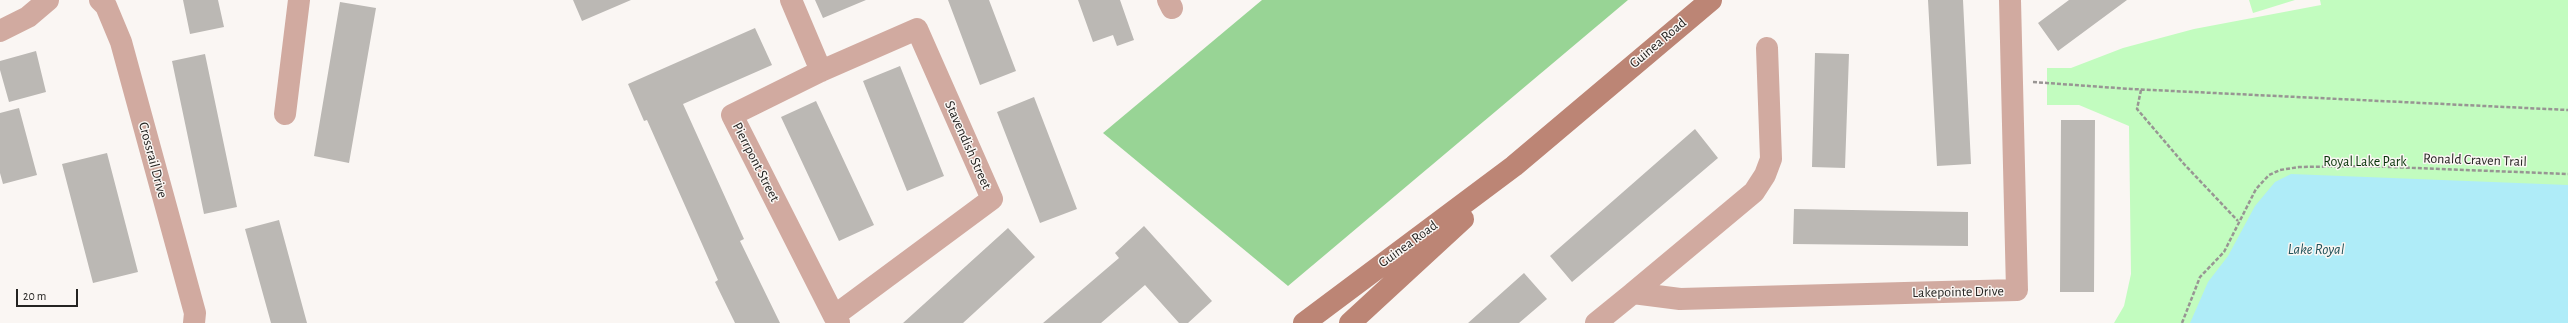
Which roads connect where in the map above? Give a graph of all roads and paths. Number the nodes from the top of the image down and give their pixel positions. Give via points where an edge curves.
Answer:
1 (48, 0) edge
2 (100, 0) edge
3 (299, 0) edge
4 (791, 0) edge
5 (1711, 0) edge
6 (2010, 0) edge
7 (0, 31) edge
8 (1767, 48) dead end
9 (821, 71) junction
10 (2013, 81) junction
11 (2141, 90) junction
12 (2568, 110) edge
13 (285, 114) dead end
14 (1514, 166) junction
15 (2568, 174) edge
16 (2238, 221) junction
17 (1632, 293) junction
18 (836, 319) edge
19 (2183, 321) edge
20 (194, 323) edge
21 (1304, 323) edge
22 (1350, 323) edge
23 (1596, 323) edge

1 - 7 street via 28,17
2 - 20 street, Crossrail Drive via 106,6 121,42 195,313
3 - 13 street
4 - 9 street
5 - 14 main road, Guinea Road
6 - 10 street, Lakepointe Drive
8 - 17 street via 1771,159 1765,175 1754,192 1736,208
9 - 18 street, Pierrpont Street via 732,115
9 - 18 street, Stavendish Street via 917,29 992,199
10 - 11 path
10 - 17 street, Lakepointe Drive via 2017,290 1680,299
11 - 12 path
11 - 16 path via 2136,109
14 - 21 main road, Guinea Road
14 - 22 main road, Guinea Road via 1460,222
15 - 16 path, Ronald Craven Trail via 2364,166 2299,167 2269,175 2256,189
16 - 19 path, Ronald Craven Trail via 2224,252 2200,277
17 - 23 street

